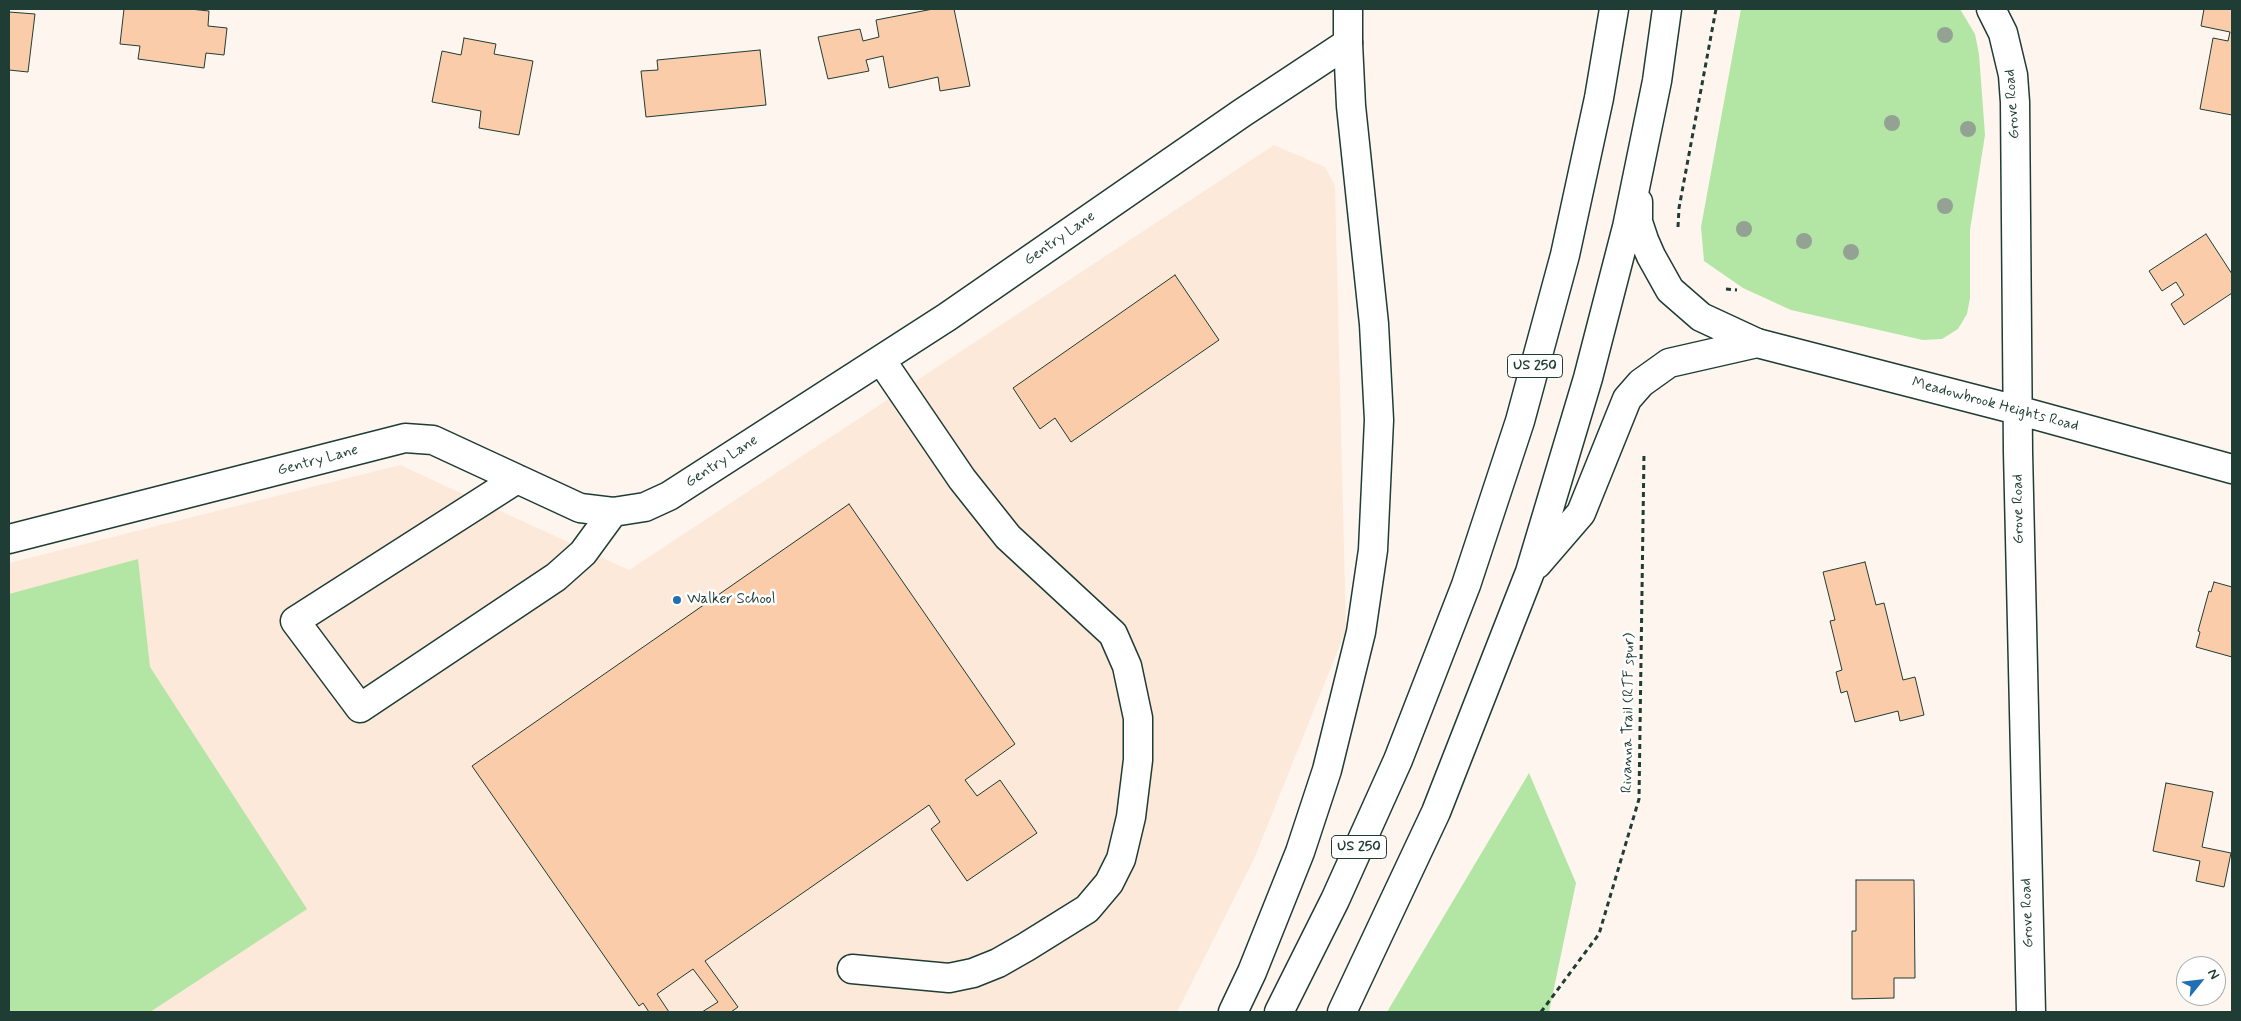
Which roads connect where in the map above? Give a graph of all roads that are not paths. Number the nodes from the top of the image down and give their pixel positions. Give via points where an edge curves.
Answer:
1 (1348, 9) edge
2 (1614, 9) edge
3 (1667, 9) edge
4 (1991, 9) edge
5 (1348, 44) junction
6 (1637, 176) junction
7 (1757, 343) junction
8 (881, 360) junction
9 (2018, 410) junction
10 (2232, 469) edge
11 (518, 479) junction
12 (613, 512) junction
13 (9, 539) edge
14 (1530, 572) junction
15 (852, 969) dead end
16 (1233, 1012) edge
17 (1279, 1012) edge
18 (1342, 1012) edge
19 (2031, 1012) edge

1 - 5 main road
2 - 17 main road, US 250 via 1609,47 1563,264 1520,421 1466,585 1398,760 1335,900
3 - 6 main road via 1657,81
4 - 9 main road, Grove Road via 2003,33 2013,75 2015,102
5 - 8 main road, Gentry Lane
5 - 16 main road via 1351,106 1374,324 1379,420 1373,550 1358,647 1327,770 1300,852
6 - 7 main road, Meadowbrook Heights Road via 1638,222 1651,256 1670,290 1701,317
6 - 14 main road via 1588,378
7 - 9 main road, Meadowbrook Heights Road
7 - 14 main road via 1669,363 1641,382 1626,398 1581,513
8 - 12 main road, Gentry Lane via 669,496 645,507
8 - 15 main road via 962,479 1008,537 1113,634 1127,666 1138,718 1138,760 1121,860 1109,883 1087,908 998,963 973,973 940,978
9 - 10 main road, Meadowbrook Heights Road
9 - 19 main road, Grove Road
11 - 12 main road, Gentry Lane via 580,508
11 - 12 main road via 295,621 360,708 556,577 583,553
11 - 13 main road, Gentry Lane via 433,440 405,438
14 - 18 main road via 1436,812

